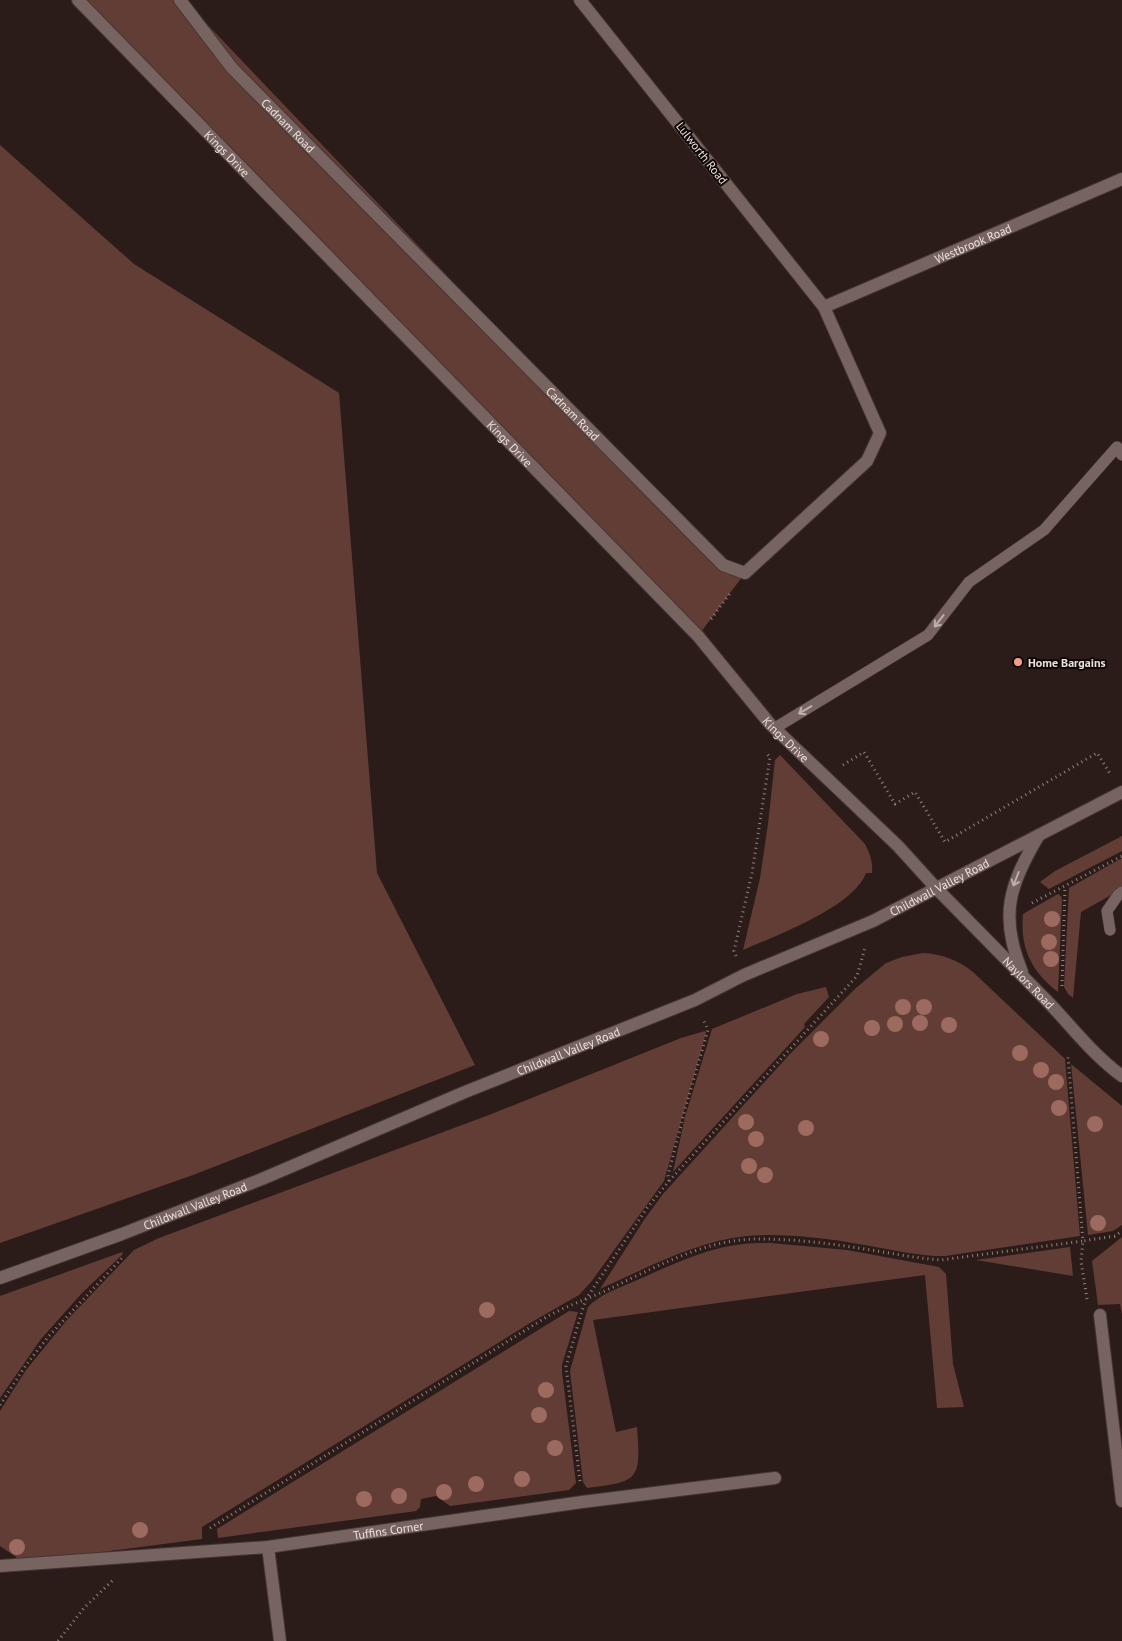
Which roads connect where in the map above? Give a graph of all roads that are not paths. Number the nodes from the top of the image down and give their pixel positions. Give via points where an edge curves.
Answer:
1 (78, 0) edge
2 (180, 0) edge
3 (580, 0) edge
4 (1122, 178) edge
5 (824, 307) junction
6 (1122, 456) edge
7 (775, 728) junction
8 (1122, 792) edge
9 (1039, 835) junction
10 (937, 889) junction
11 (1122, 892) edge
12 (1110, 930) dead end
13 (1025, 979) junction
14 (1122, 1076) edge
15 (0, 1278) edge
16 (1100, 1315) road end
17 (775, 1478) dead end
18 (1122, 1501) edge
19 (268, 1547) junction
20 (0, 1566) edge
21 (280, 1641) edge

1 - 7 street, Kings Drive via 698,636
2 - 5 street, Cadnam Road via 239,75 723,565 745,573 868,461 880,433
3 - 5 street, Lulworth Road
4 - 5 street, Westbrook Road
6 -> 7 lane via 1117,446 1044,530 969,582 928,635
7 - 10 street, Kings Drive via 898,846
8 - 9 street, Childwall Valley Road
9 - 10 street, Childwall Valley Road
9 -> 13 street via 1022,863 1008,914 1011,938
10 - 13 street, Naylors Road
10 - 15 street, Childwall Valley Road via 873,921 744,975 696,1000 465,1092 262,1179
11 - 12 lane via 1106,911
13 - 14 street, Naylors Road
16 - 18 street
17 - 19 street, Tuffins Corner
19 - 20 street, Tuffins Corner
19 - 21 street

